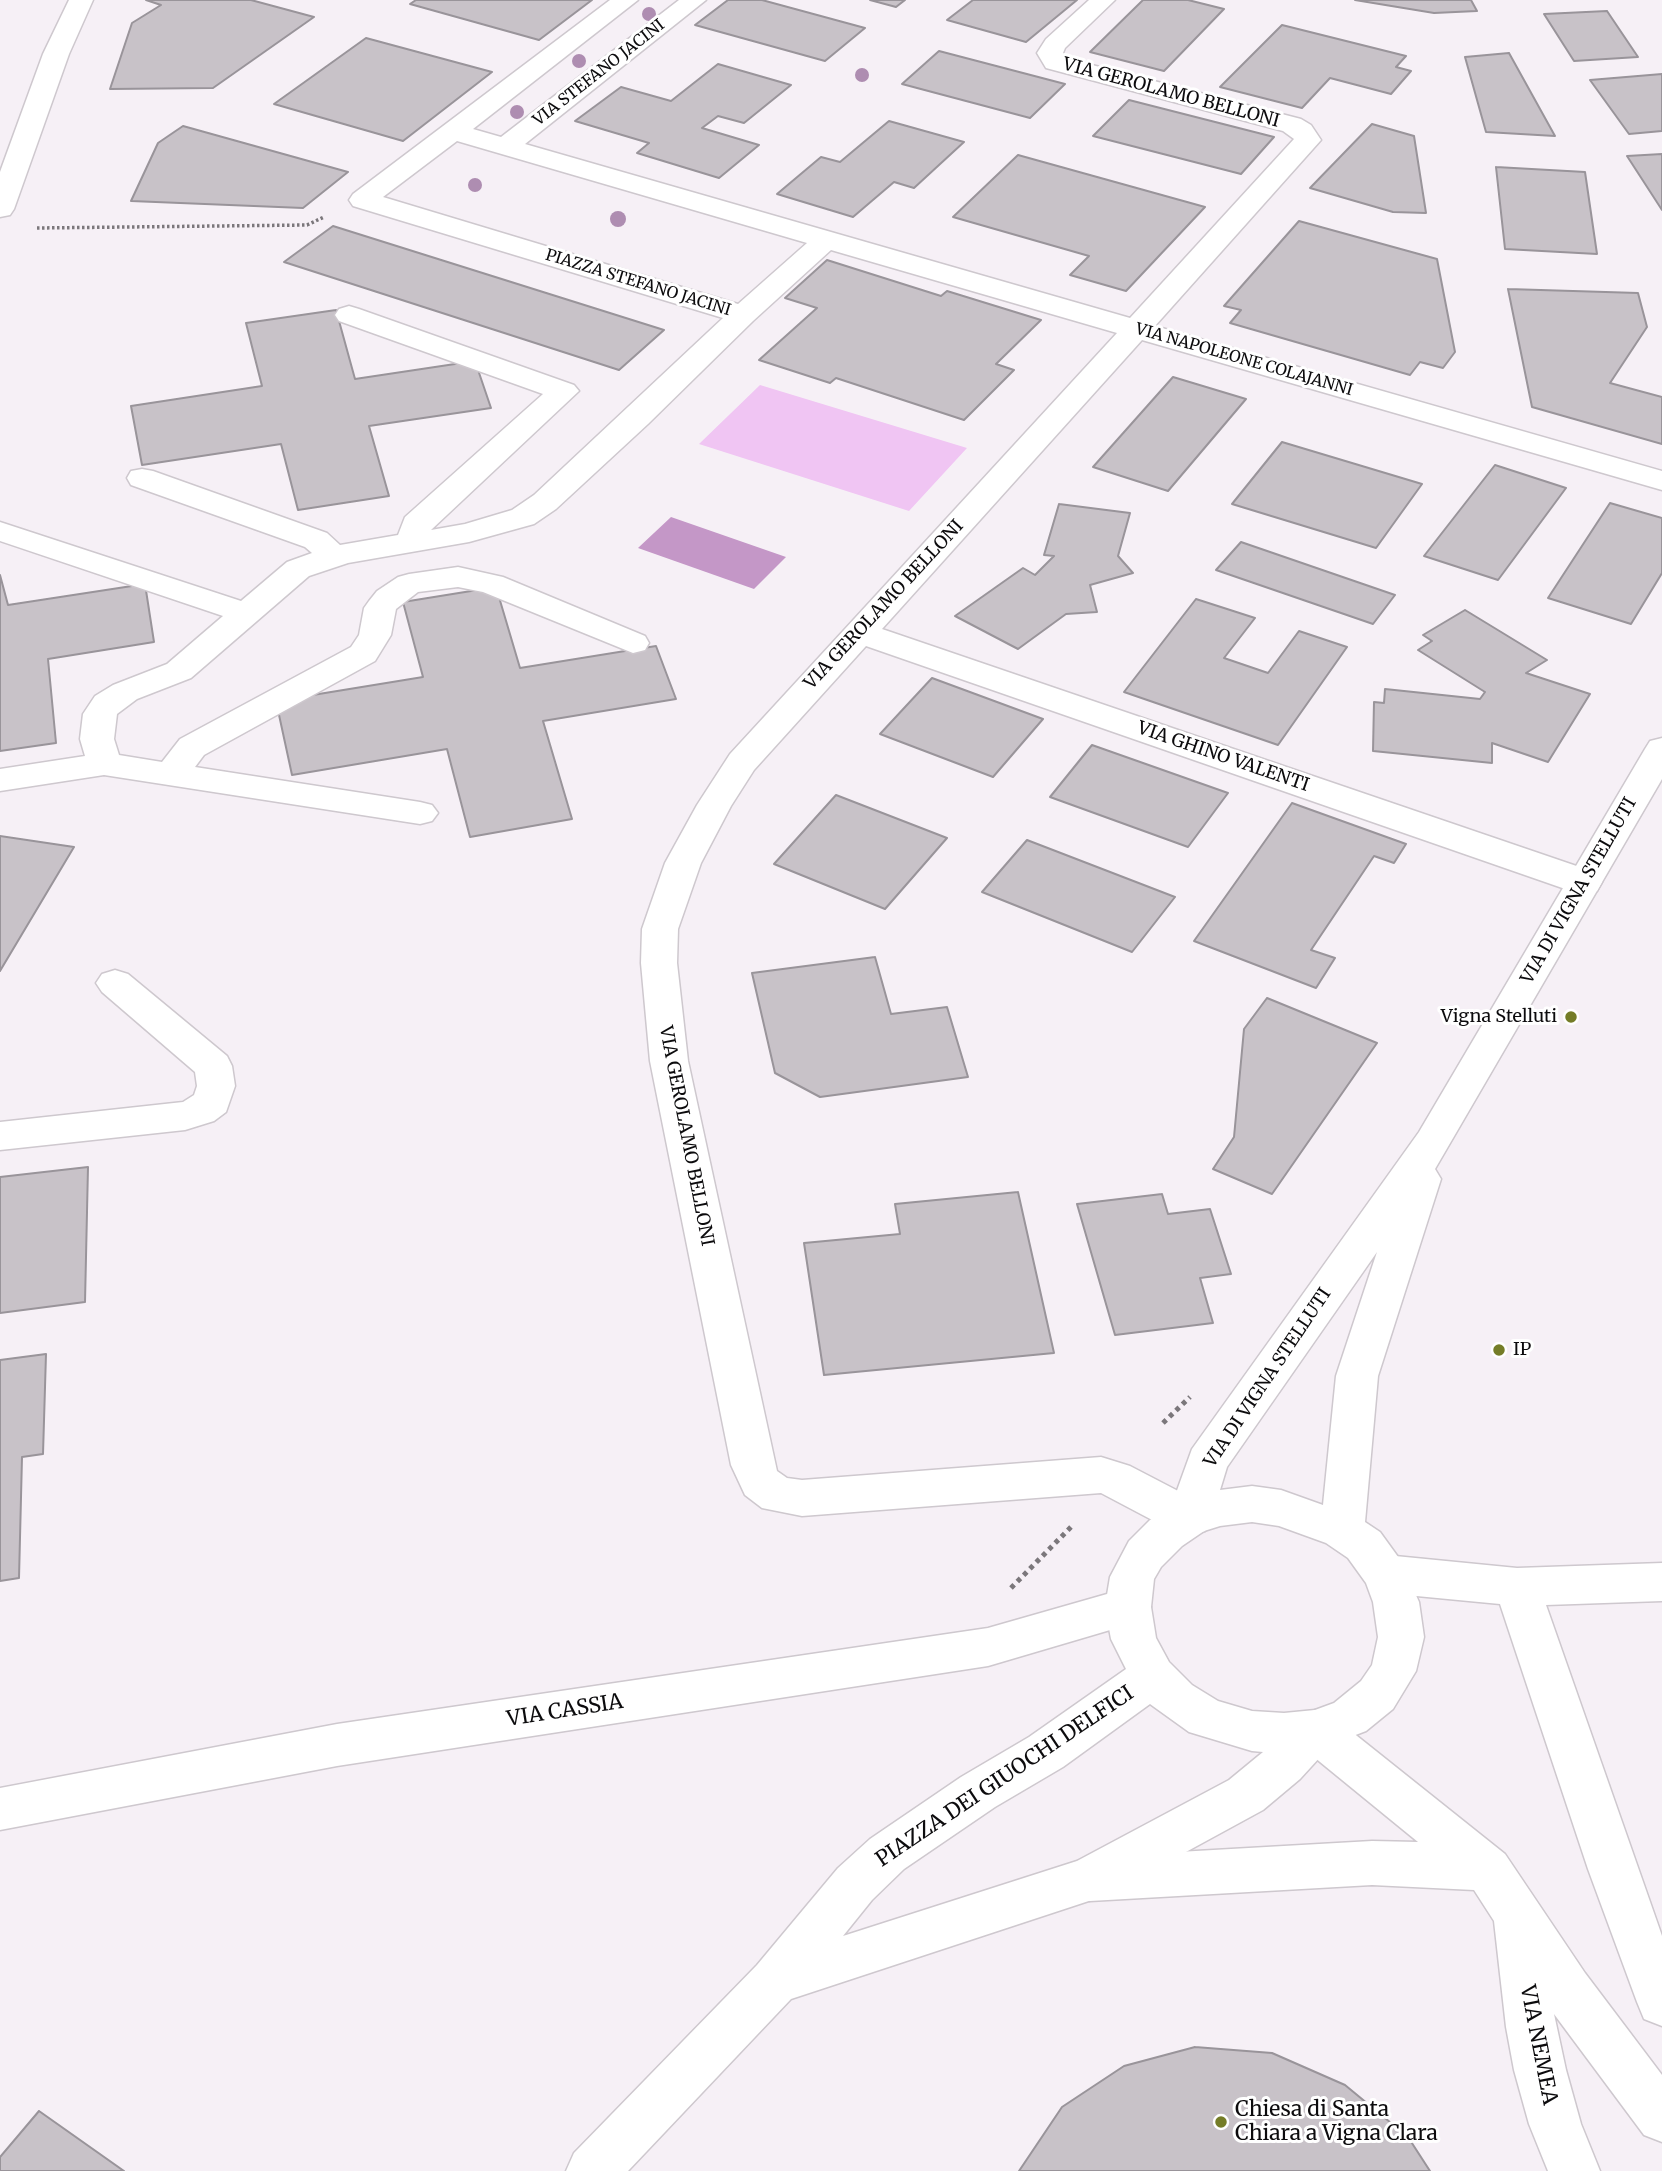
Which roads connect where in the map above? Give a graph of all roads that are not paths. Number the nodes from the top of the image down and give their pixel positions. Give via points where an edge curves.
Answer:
1 (81, 0) edge
2 (626, 0) edge
3 (694, 0) edge
4 (1103, 0) edge
5 (453, 132) junction
6 (505, 147) junction
7 (0, 209) edge
8 (825, 241) junction
9 (349, 314) dead end
10 (743, 314) junction
11 (1134, 328) junction
12 (142, 478) dead end
13 (1662, 481) edge
14 (0, 531) edge
15 (413, 542) junction
16 (334, 556) junction
17 (246, 613) junction
18 (862, 633) junction
19 (633, 643) dead end
20 (1662, 749) edge
21 (104, 764) junction
22 (170, 775) junction
23 (0, 780) edge
24 (420, 813) dead end
25 (1584, 882) junction
26 (115, 983) dead end
27 (0, 1136) edge
28 (1433, 1142) junction
29 (1189, 1518) junction
30 (1342, 1530) junction
31 (1385, 1574) junction
32 (1662, 1582) edge
33 (1517, 1587) junction
34 (1128, 1607) junction
35 (1153, 1676) junction
36 (1315, 1730) junction
37 (0, 1809) edge
38 (1488, 1870) junction
39 (1090, 1880) junction
40 (1518, 1916) junction
41 (775, 1981) junction
42 (1662, 2002) edge
43 (1662, 2117) edge
44 (593, 2171) edge
45 (1574, 2171) edge

1 - 7 street via 56,54
2 - 5 street
3 - 6 street, VIA STEFANO JACINI
4 - 11 street, VIA GEROLAMO BELLONI via 1055,44 1050,54 1055,63 1292,125 1308,140
5 - 6 street
5 - 10 street, PIAZZA STEFANO JACINI via 363,200
6 - 8 street
8 - 10 street, PIAZZA STEFANO JACINI
8 - 11 street, VIA NAPOLEONE COLAJANNI
9 - 15 street via 564,391 416,524
10 - 15 street via 545,502 499,527
11 - 13 street, VIA NAPOLEONE COLAJANNI
11 - 18 street, VIA GEROLAMO BELLONI
12 - 16 street via 316,540
14 - 17 street
15 - 16 street
16 - 17 street via 298,569
17 - 21 street via 178,671 107,703 100,714 97,738
18 - 25 street, VIA GHINO VALENTI
18 - 29 street, VIA GEROLAMO BELLONI via 742,762 683,863 660,929 669,1061 760,1482 777,1495 802,1498 1101,1475
19 - 22 street via 492,584 457,577 409,584 380,608 375,635 363,654 192,747
20 - 25 street, VIA DI VIGNA STELLUTI
21 - 22 street
21 - 23 street
22 - 24 street
25 - 28 street, VIA DI VIGNA STELLUTI
26 - 27 street via 213,1066 216,1087 212,1102 185,1116
28 - 29 street, VIA DI VIGNA STELLUTI via 1207,1461
28 - 30 street, VIA DI VIGNA STELLUTI via 1356,1376
29 - 30 street, PIAZZA DEI GIUOCHI DELFICI via 1252,1504 1281,1507
29 - 34 street, PIAZZA DEI GIUOCHI DELFICI via 1145,1554 1132,1577
30 - 31 street, PIAZZA DEI GIUOCHI DELFICI via 1364,1545
31 - 33 street
31 - 36 street, PIAZZA DEI GIUOCHI DELFICI via 1396,1602 1401,1637 1393,1671 1377,1695 1350,1717
32 - 33 street
33 - 42 street via 1612,1870
34 - 35 street, PIAZZA DEI GIUOCHI DELFICI via 1134,1639
34 - 37 street, VIA CASSIA via 988,1647 337,1745
35 - 36 street, PIAZZA DEI GIUOCHI DELFICI via 1205,1718 1252,1731
35 - 41 street, PIAZZA DEI GIUOCHI DELFICI via 1046,1752 887,1854
36 - 38 street
36 - 39 street, PIAZZA DEI GIUOCHI DELFICI via 1246,1795
38 - 39 street, PIAZZA DEI GIUOCHI DELFICI via 1372,1863
38 - 40 street, VIA NEMEA
39 - 41 street, PIAZZA DEI GIUOCHI DELFICI
40 - 43 street, VIA NEMEA
40 - 45 street, VIA NEMEA via 1540,2070
41 - 44 street

